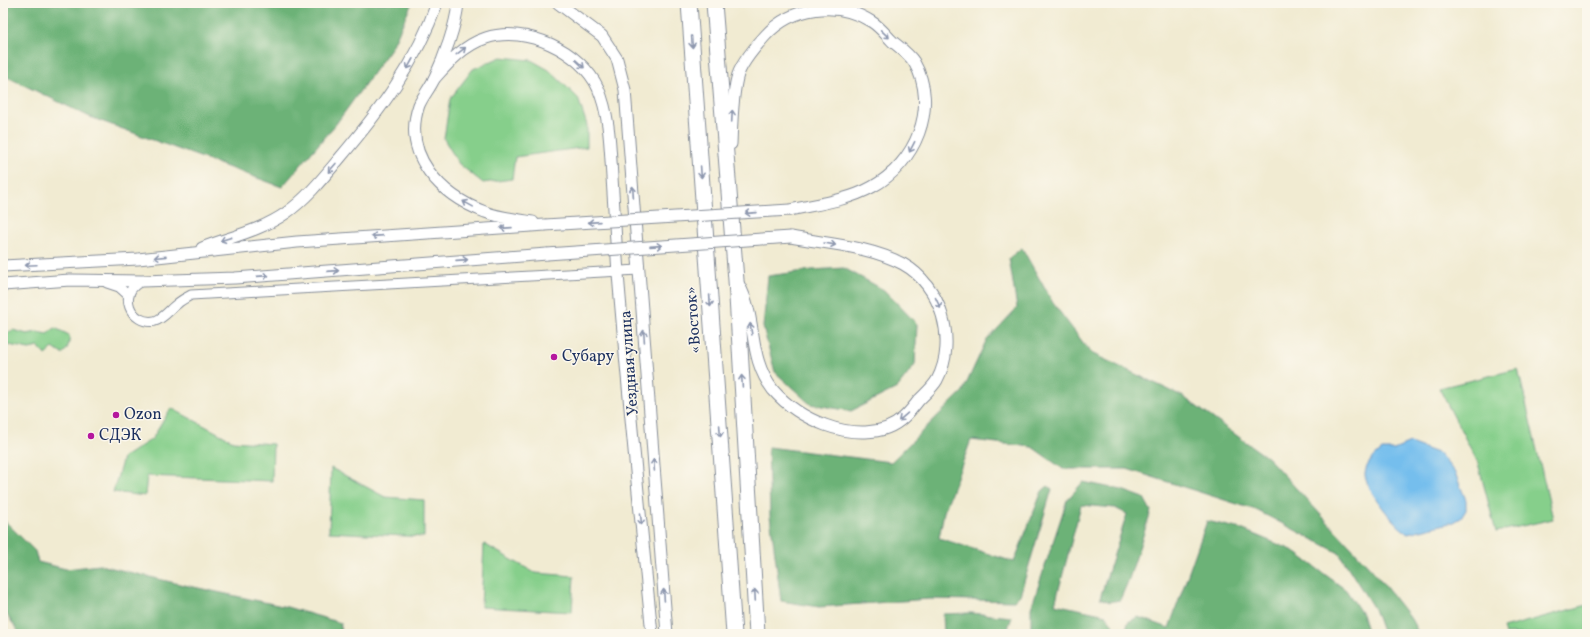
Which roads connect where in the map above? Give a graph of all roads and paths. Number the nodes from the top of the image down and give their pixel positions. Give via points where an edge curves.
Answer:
1 (437, 3) edge
2 (458, 3) edge
3 (558, 3) edge
4 (689, 3) edge
5 (714, 3) edge
6 (434, 79) junction
7 (727, 169) junction
8 (545, 225) junction
9 (185, 254) junction
10 (3, 266) edge
11 (639, 270) junction
12 (618, 271) junction
13 (736, 280) junction
14 (102, 281) junction
15 (142, 282) junction
16 (3, 285) edge
17 (129, 296) junction
18 (652, 634) edge
19 (667, 634) edge
20 (734, 634) edge
21 (758, 634) edge

1 -> 9 street via 408,68 363,131 306,196 286,213 260,228
2 - 6 street
11 -> 3 street, Уездная улица via 625,90 617,59 602,36
4 -> 20 highway, «Восток»
5 - 7 highway
8 -> 6 street via 487,213 468,205 446,191 430,174 419,155 415,129 419,105
6 -> 12 street, Уездная улица via 464,48 487,37 511,35 553,45 587,70 603,102 610,134
7 -> 8 street, bridge via 737,76 753,49 773,27 790,16 807,10 830,8 853,13 872,22 913,60 921,77 925,100 922,126 910,152 890,175 872,187 844,198 790,210
7 - 13 highway
8 -> 9 street via 297,242
9 -> 10 street
11 - 12 street
19 -> 11 street, Уездная улица
12 - 17 street via 191,296 162,317 150,321 138,318 129,305
12 -> 18 street, Уездная улица
15 -> 13 street, bridge via 249,277 791,237 858,248 883,255 914,272 936,298 942,314 946,350 937,381 902,419 886,429 869,432 835,429 799,413 773,390 762,373 754,352 745,299
21 -> 13 highway
14 - 15 street
14 - 16 street via 70,280
14 - 17 street via 119,287
15 - 17 street via 131,288

